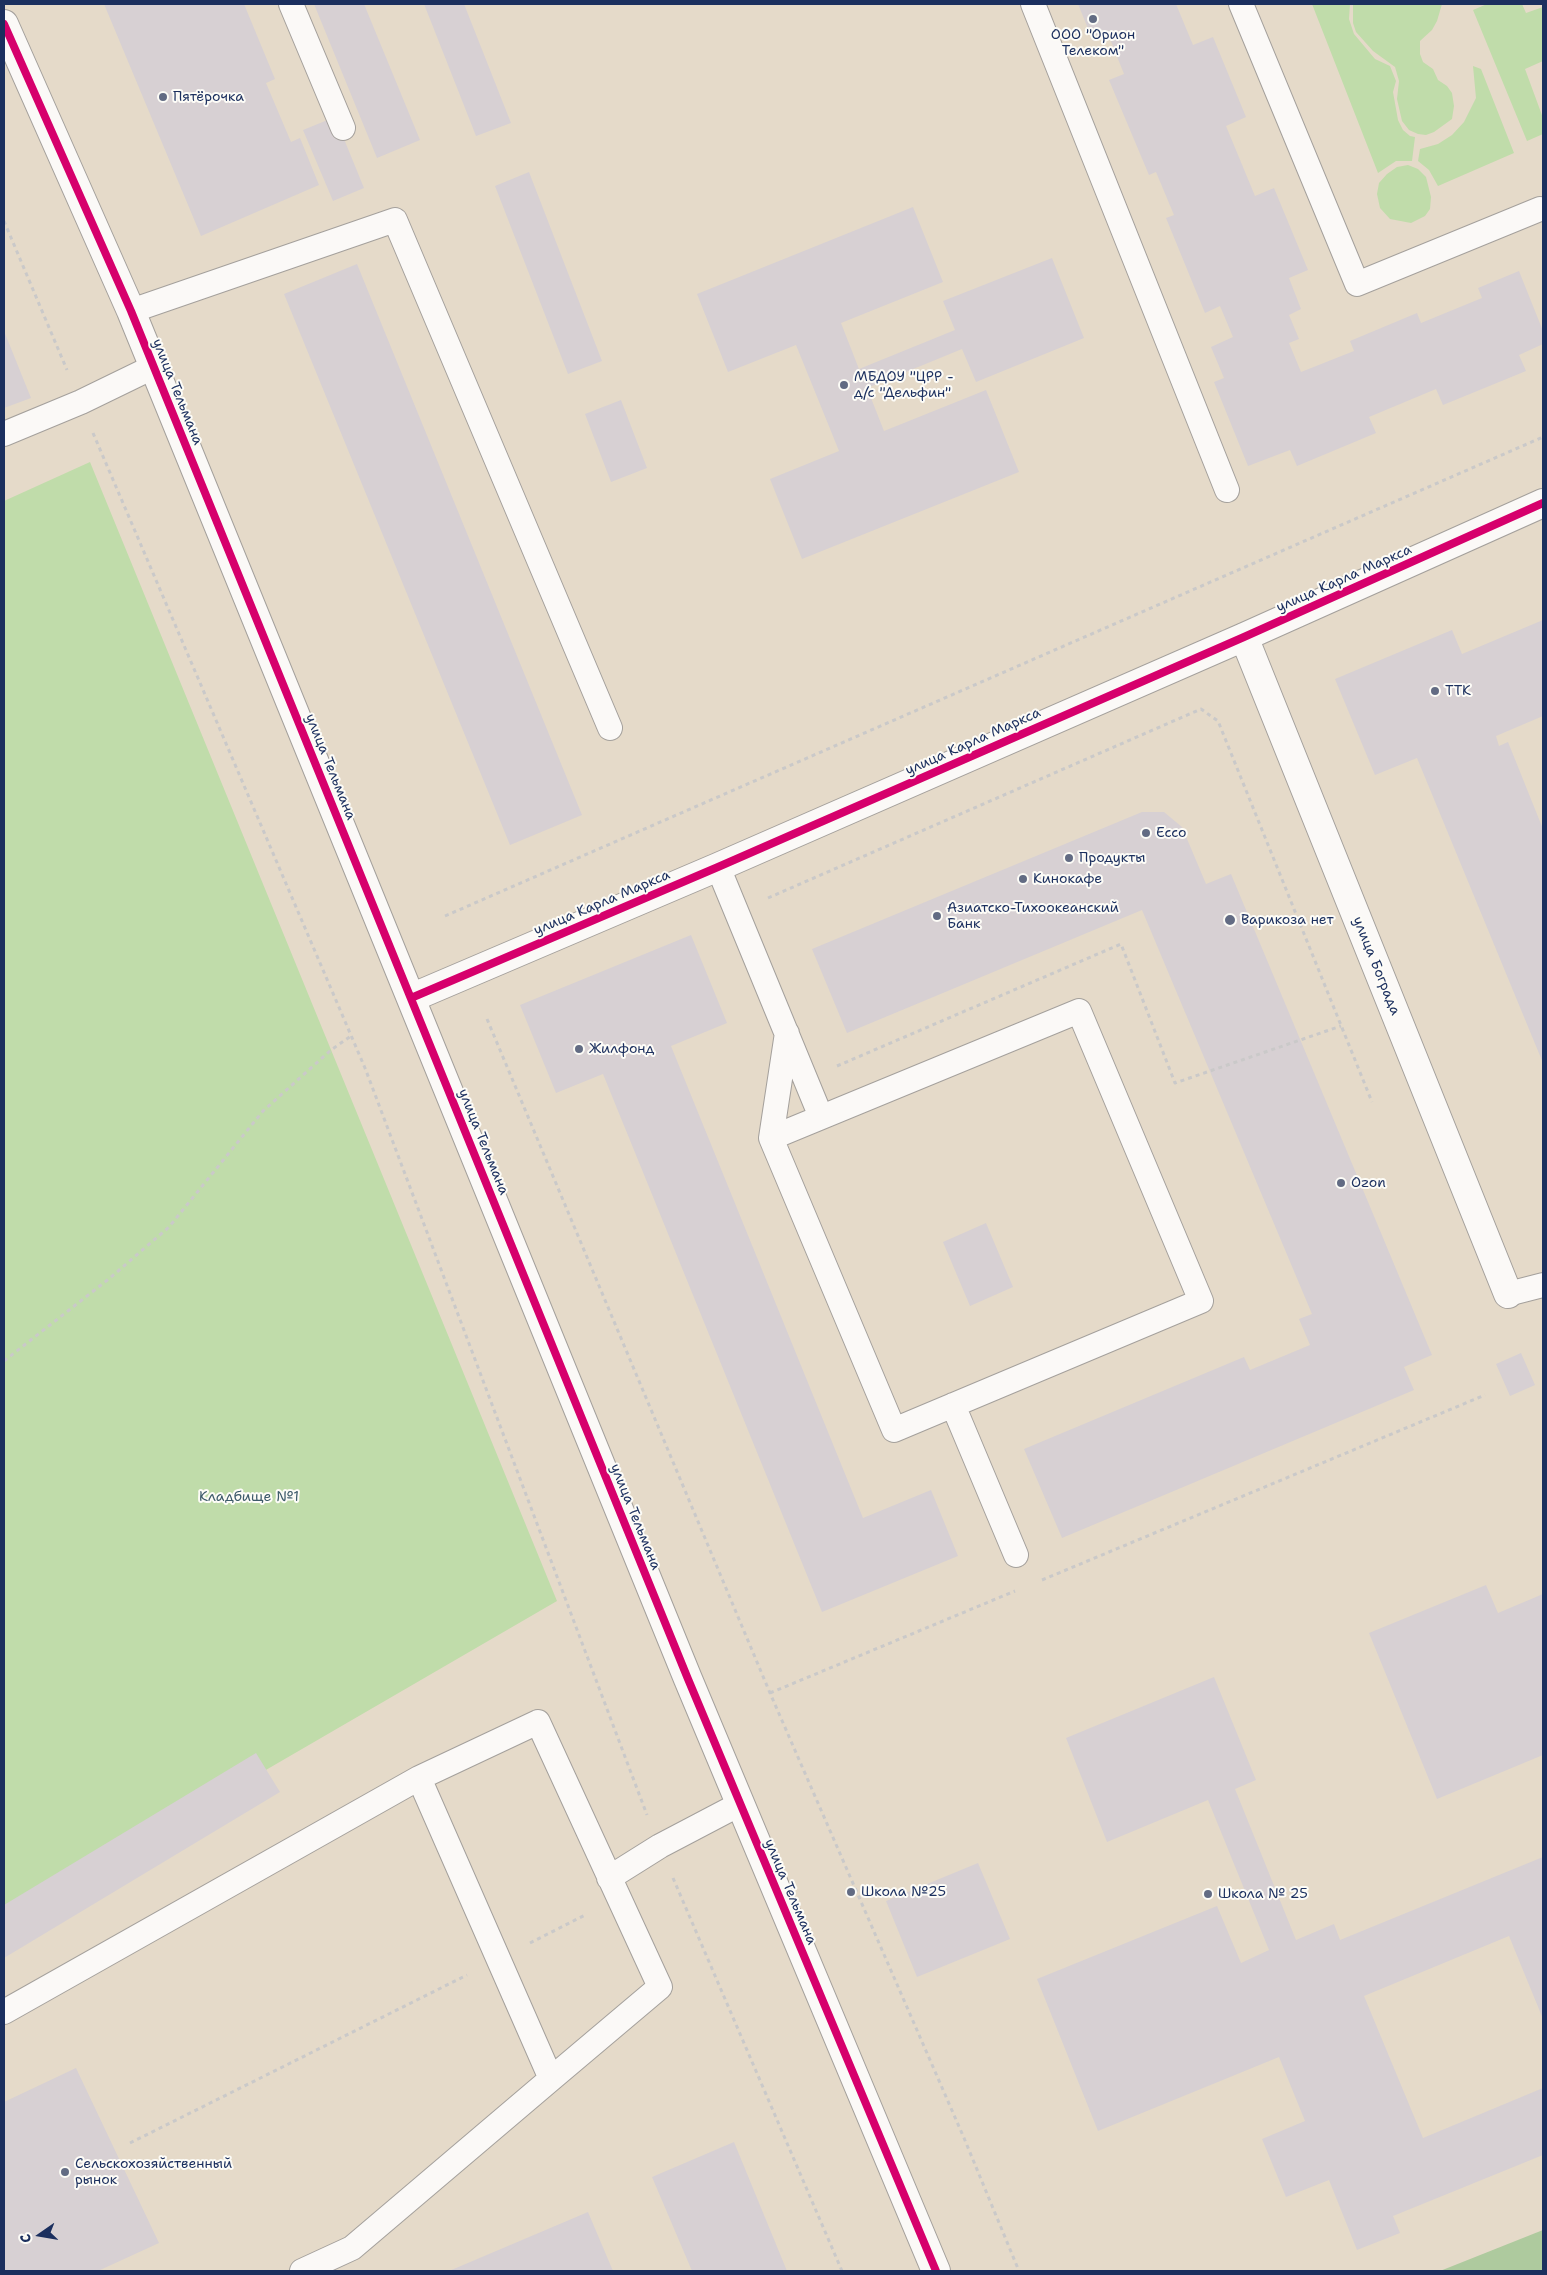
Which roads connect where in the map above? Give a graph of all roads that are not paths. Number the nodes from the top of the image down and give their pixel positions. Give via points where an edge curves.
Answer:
1 (292, 4) edge
2 (1034, 4) edge
3 (1241, 4) edge
4 (4, 24) edge
5 (343, 128) dead end
6 (1542, 211) edge
7 (131, 311) junction
8 (153, 367) junction
9 (4, 434) edge
10 (1227, 490) dead end
11 (1543, 503) edge
12 (1244, 637) junction
13 (610, 728) dead end
14 (718, 867) junction
15 (411, 998) junction
16 (787, 1033) junction
17 (822, 1117) junction
18 (772, 1138) junction
19 (1543, 1285) edge
20 (1508, 1294) joint
21 (953, 1405) junction
22 (1016, 1555) dead end
23 (419, 1778) junction
24 (740, 1804) junction
25 (614, 1888) junction
26 (4, 2012) edge
27 (551, 2079) junction
28 (302, 2271) edge
29 (936, 2271) edge

1 - 5 lane
2 - 10 lane
3 - 6 lane via 1357,284
4 - 7 street, улица Тельмана
7 - 8 street, улица Тельмана
7 - 13 lane via 395,220
8 - 9 lane
8 - 15 street, улица Тельмана
11 - 12 street, улица Карла Маркса
12 - 14 street, улица Карла Маркса
12 - 20 street, улица Бограда
14 - 15 street, улица Карла Маркса
14 - 16 lane
15 - 24 street, улица Тельмана
16 - 17 lane
16 - 18 lane
17 - 18 lane
17 - 21 lane via 1079,1011 1201,1301
18 - 21 lane via 894,1430
19 - 20 lane
21 - 22 lane
23 - 25 lane via 538,1722
23 - 26 lane
23 - 27 lane
24 - 25 lane via 660,1846
24 - 29 street, улица Тельмана
25 - 27 lane via 660,1987
27 - 28 lane via 352,2248

